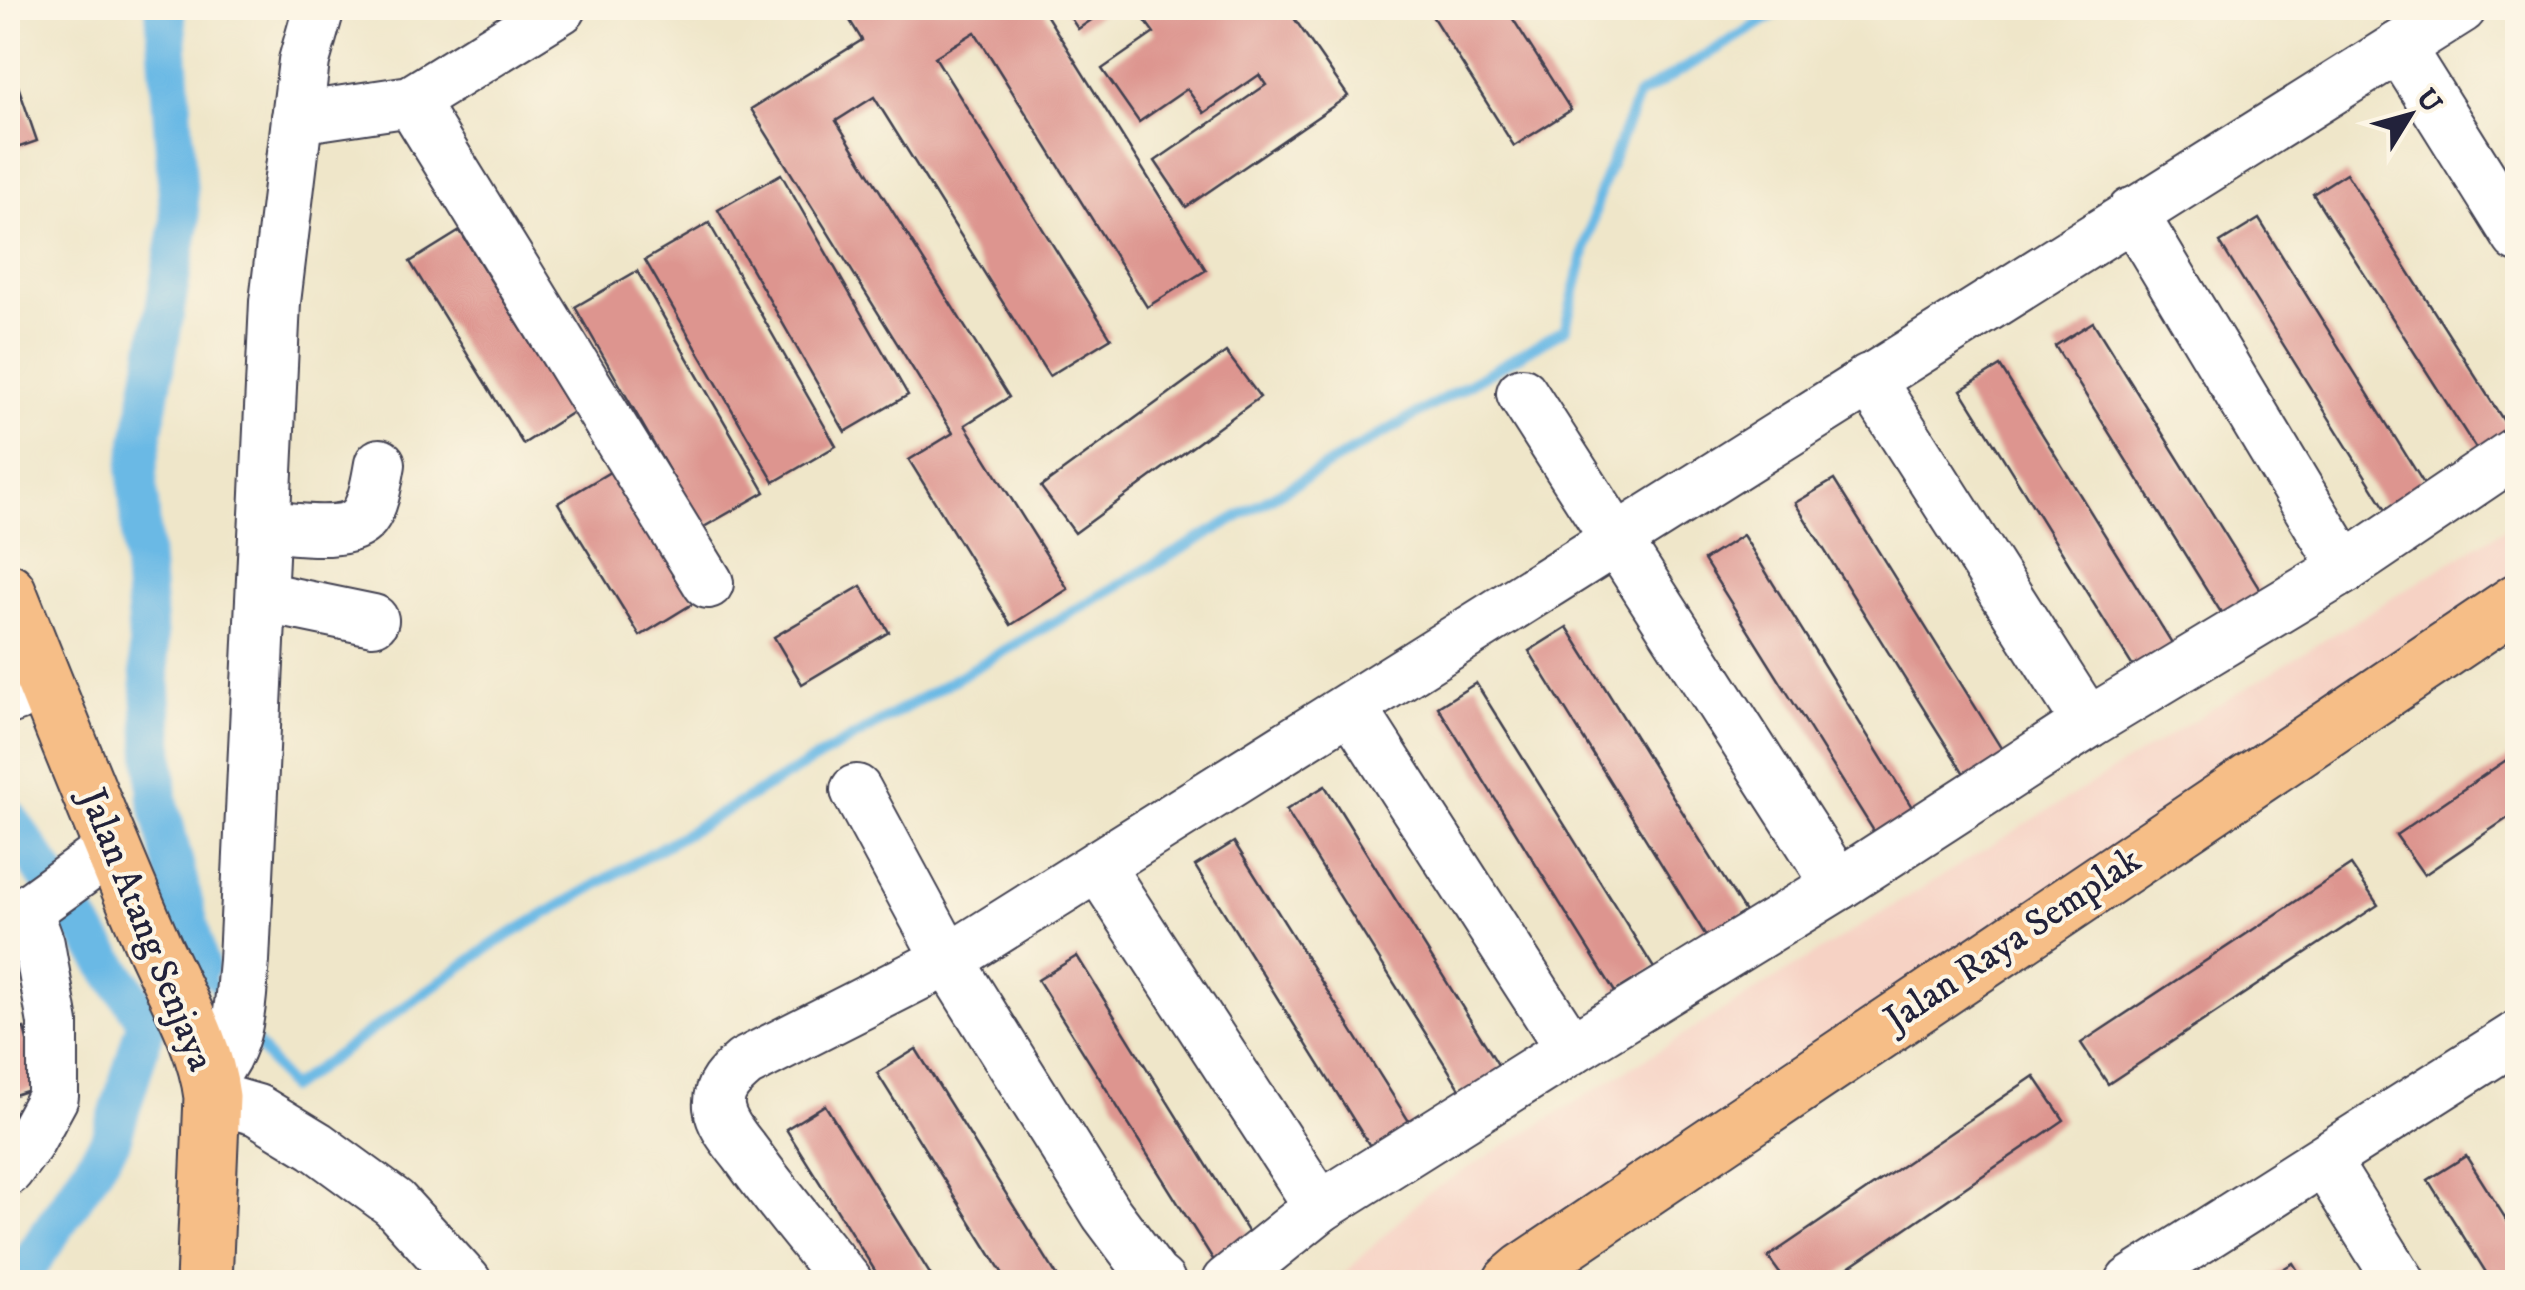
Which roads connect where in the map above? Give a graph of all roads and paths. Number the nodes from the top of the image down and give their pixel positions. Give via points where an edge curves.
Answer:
1 (319, 8) edge
2 (561, 8) edge
3 (2460, 8) edge
4 (2398, 47) junction
5 (412, 100) junction
6 (297, 118) junction
7 (2132, 213) junction
8 (2518, 237) edge
9 (1869, 379) junction
10 (1522, 393) dead end
11 (2518, 450) edge
12 (380, 464) dead end
13 (264, 526) junction
14 (1614, 538) junction
15 (2345, 568) junction
16 (708, 583) dead end
17 (8, 591) edge
18 (262, 597) junction
19 (2518, 601) edge
20 (372, 620) dead end
21 (27, 692) edge
22 (1351, 707) junction
23 (2088, 723) junction
24 (856, 790) dead end
25 (103, 854) junction
26 (1098, 866) junction
27 (1838, 885) junction
28 (24, 903) edge
29 (948, 960) junction
30 (214, 1025) junction
31 (2518, 1036) edge
32 (1572, 1049) junction
33 (211, 1089) junction
34 (2324, 1160) junction
35 (8, 1170) edge
36 (1320, 1208) junction
37 (204, 1282) edge
38 (466, 1282) edge
39 (847, 1282) edge
40 (1160, 1282) edge
41 (1228, 1282) edge
42 (1511, 1282) edge
43 (2131, 1282) edge
44 (2400, 1282) edge

1 - 6 street
2 - 5 street
3 - 4 street
4 - 7 street
4 - 8 street
5 - 6 street
5 - 16 street
6 - 13 street via 275,302
7 - 9 street
7 - 15 street
9 - 14 street
9 - 23 street
10 - 14 street
11 - 15 street
12 - 13 street via 364,517 352,526
13 - 18 street
14 - 22 street
14 - 27 street
15 - 23 street
17 - 21 main road, Jalan Atang Senjaya
18 - 20 street
18 - 30 street via 244,961
19 - 42 main road, Jalan Raya Semplak
21 - 25 main road, Jalan Atang Senjaya
22 - 26 street
22 - 32 street
23 - 27 street
24 - 29 street
25 - 28 street
25 - 30 main road, Jalan Atang Senjaya via 152,943
26 - 29 street
26 - 36 street
27 - 32 street
28 - 35 street via 53,1023 53,1097
29 - 39 street via 761,1053 732,1074 720,1096 731,1134
29 - 40 street via 1106,1213
30 - 33 main road, Jalan Atang Senjaya
31 - 34 street
32 - 36 street
33 - 37 main road, Jalan Atang Senjaya
33 - 38 street via 316,1146 394,1203
34 - 43 street
34 - 44 street
36 - 41 street

